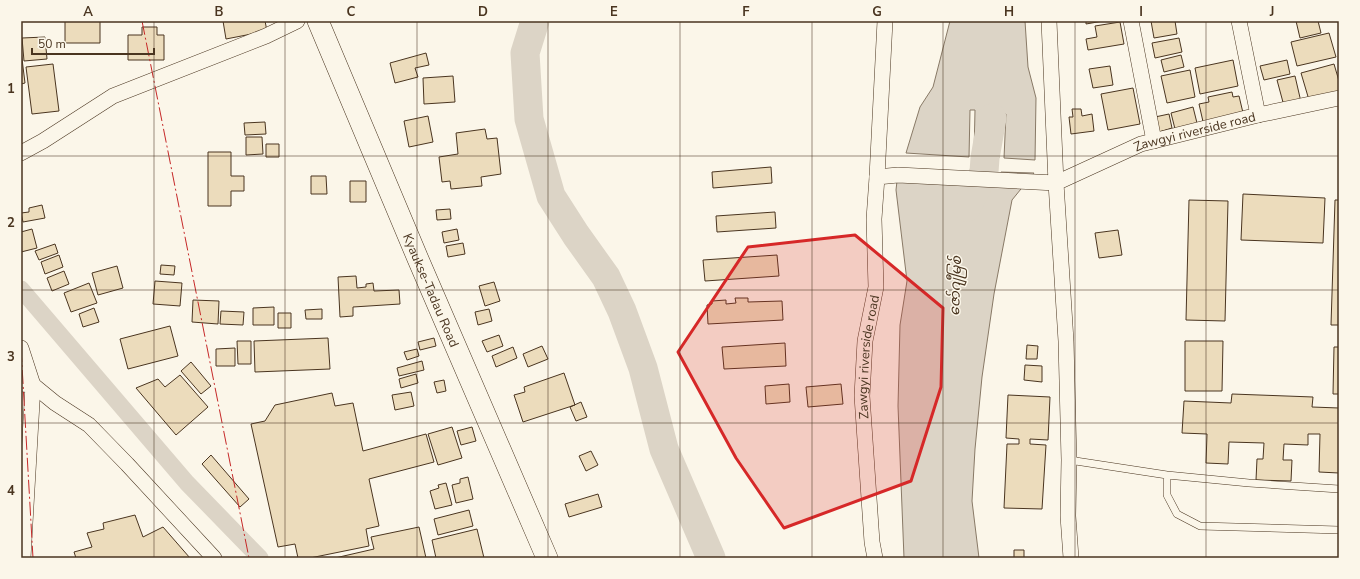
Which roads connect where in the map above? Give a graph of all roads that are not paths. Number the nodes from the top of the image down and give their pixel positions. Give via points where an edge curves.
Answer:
1 (297, 21) edge
2 (318, 21) edge
3 (885, 21) edge
4 (1049, 21) edge
5 (1131, 21) edge
6 (1239, 21) edge
7 (1339, 98) edge
8 (1258, 115) junction
9 (1154, 141) junction
10 (21, 153) edge
11 (877, 177) junction
12 (1056, 183) junction
13 (21, 348) edge
14 (27, 384) edge
15 (1069, 460) junction
16 (1167, 475) junction
17 (1339, 489) edge
18 (1339, 530) edge
19 (23, 558) edge
20 (214, 558) edge
21 (547, 558) edge
22 (875, 558) edge
23 (1071, 558) edge

1 - 10 street via 266,36 113,96
2 - 21 main road, Kyaukse-Tadau Road
3 - 11 street, Zawgyi riverside road
4 - 12 street
5 - 9 street
6 - 8 street
7 - 8 street, Zawgyi riverside road
8 - 9 street, Zawgyi riverside road
9 - 12 street, Zawgyi riverside road
11 - 12 street via 898,175
11 - 22 street, Zawgyi riverside road via 874,219 876,287 866,341 862,396
12 - 15 street via 1066,341
13 - 14 street
14 - 19 street
14 - 20 street via 89,425
15 - 16 lane
15 - 23 street via 1068,516
16 - 17 lane
16 - 18 lane via 1167,495 1177,514 1200,526

